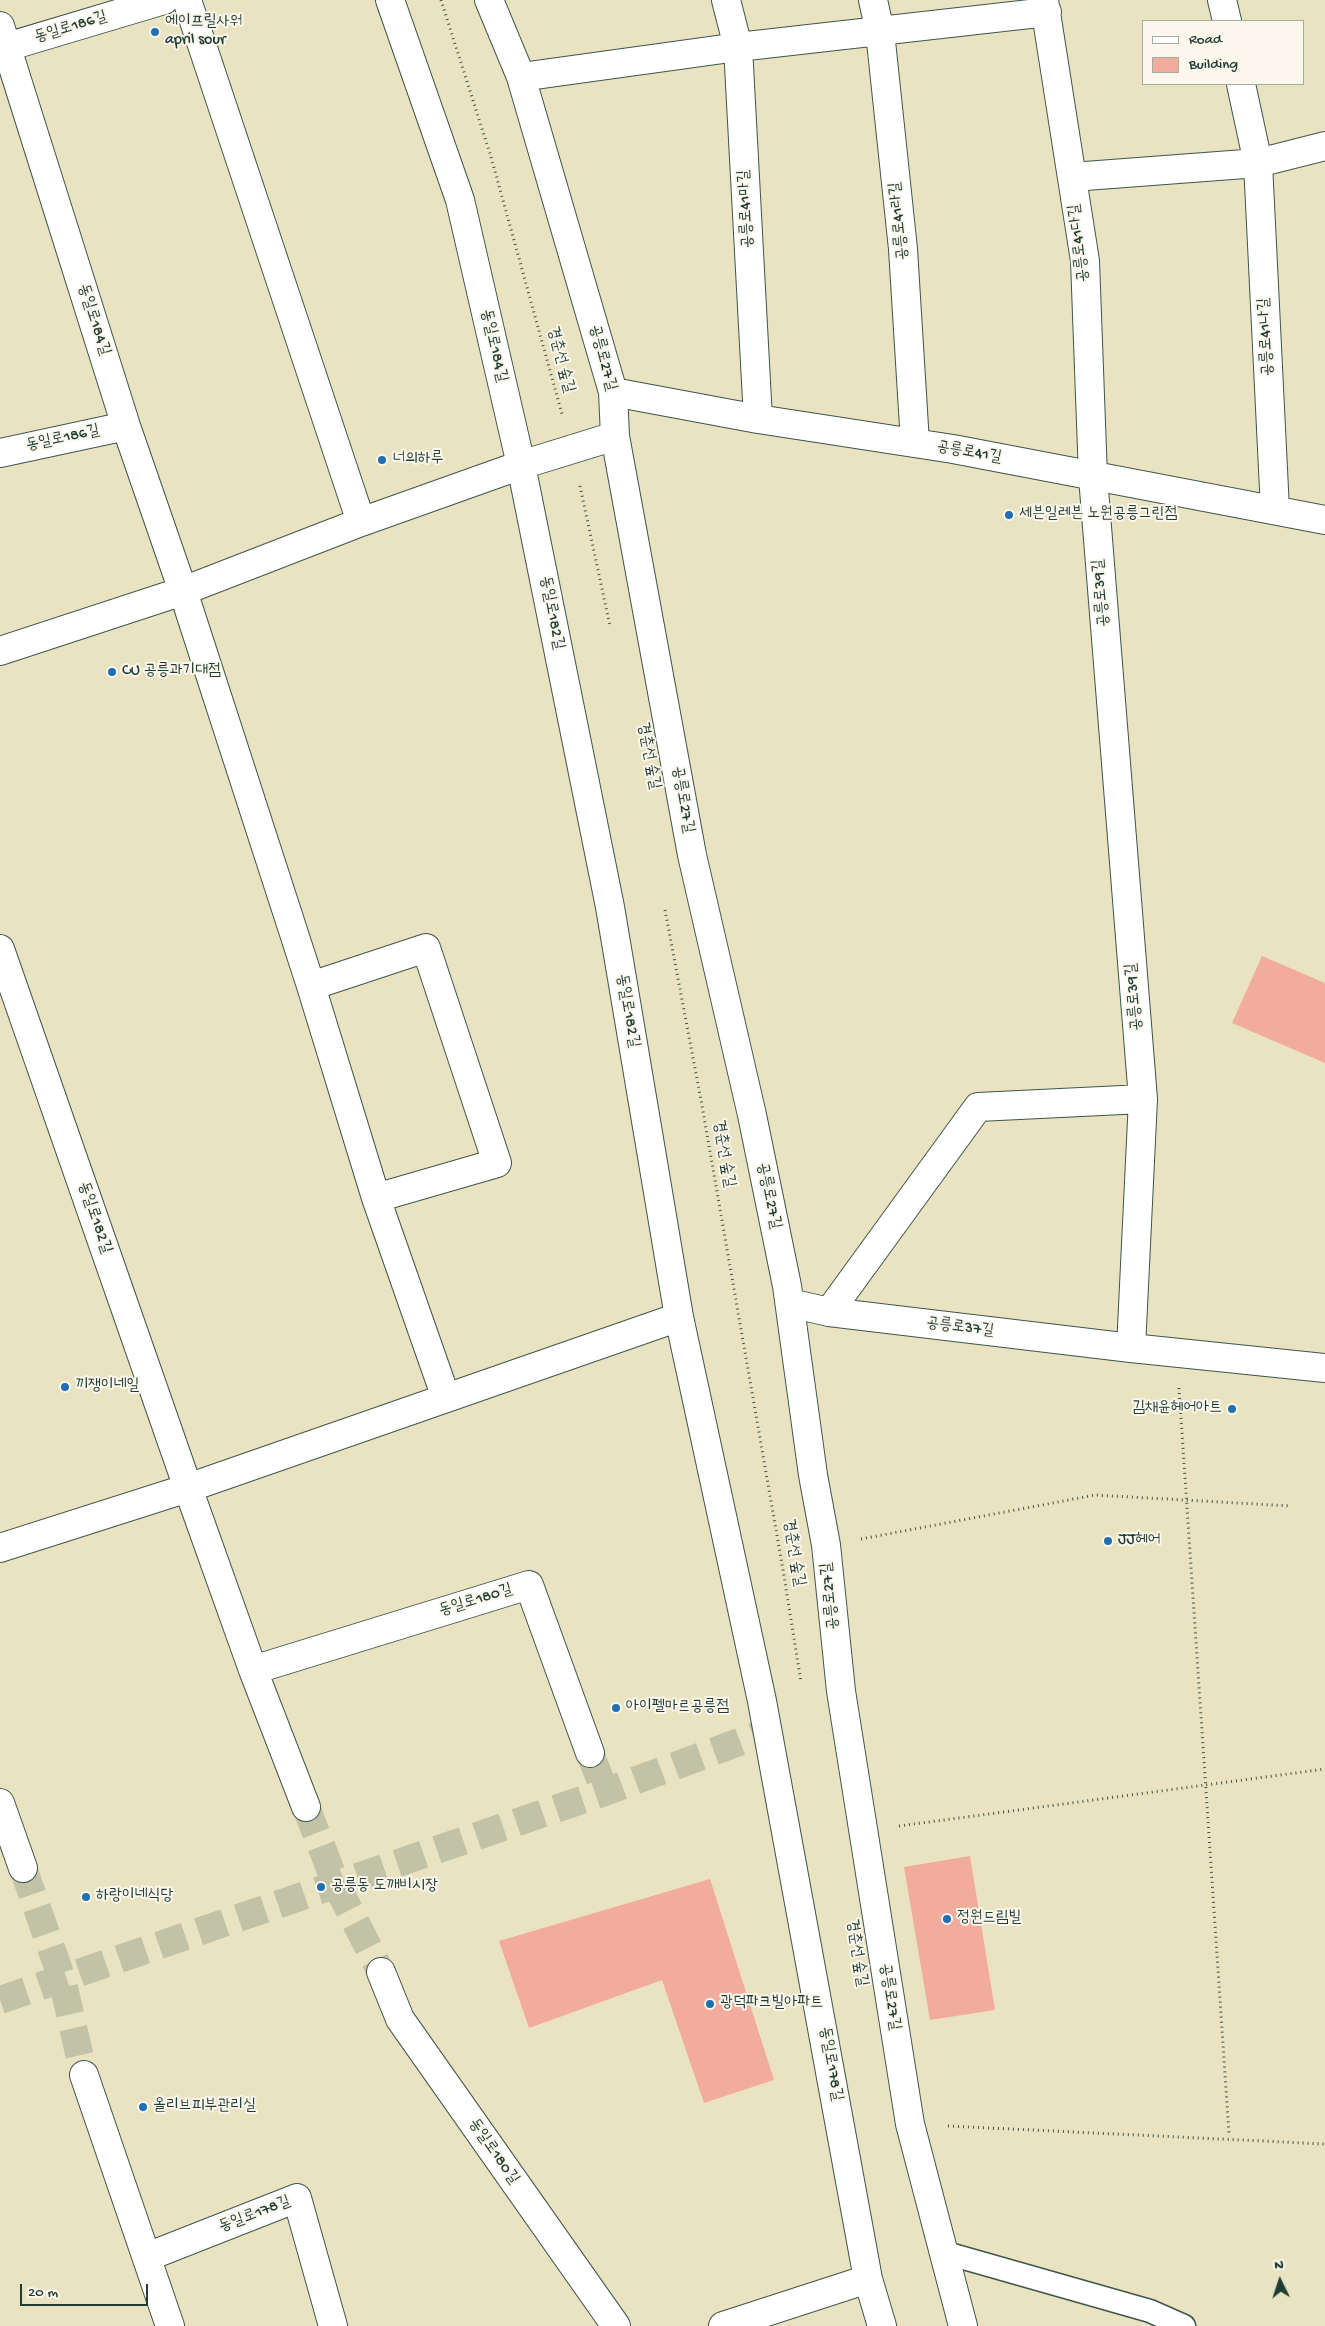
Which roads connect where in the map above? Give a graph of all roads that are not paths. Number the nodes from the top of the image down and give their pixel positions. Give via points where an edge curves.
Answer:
1 (164, 0) edge
2 (188, 0) edge
3 (390, 0) edge
4 (489, 0) edge
5 (726, 0) edge
6 (873, 0) edge
7 (1222, 0) edge
8 (1046, 6) edge
9 (1227, 20) edge
10 (880, 32) junction
11 (2, 41) edge
12 (738, 47) junction
13 (522, 77) junction
14 (1241, 85) edge
15 (1325, 146) edge
16 (1258, 164) junction
17 (1072, 177) junction
18 (613, 392) junction
19 (758, 419) junction
20 (126, 426) junction
21 (616, 436) junction
22 (915, 443) junction
23 (0, 453) edge
24 (521, 465) junction
25 (1093, 477) junction
26 (1275, 510) junction
27 (1325, 520) edge
28 (361, 522) junction
29 (183, 592) junction
30 (0, 651) edge
31 (0, 949) edge
32 (311, 986) junction
33 (1143, 1099) junction
34 (376, 1198) junction
35 (790, 1303) junction
36 (829, 1312) junction
37 (679, 1317) junction
38 (1131, 1348) junction
39 (1325, 1368) edge
40 (446, 1398) junction
41 (188, 1488) junction
42 (0, 1548) edge
43 (253, 1670) junction
44 (590, 1753) tunnel mouth
45 (0, 1803) edge
46 (306, 1807) tunnel mouth
47 (23, 1868) tunnel mouth
48 (381, 1972) tunnel mouth
49 (84, 2075) tunnel mouth
50 (946, 2253) junction
51 (146, 2257) junction
52 (868, 2278) junction
53 (170, 2326) edge
54 (333, 2326) edge
55 (616, 2326) edge
56 (723, 2326) edge
57 (882, 2326) edge
58 (963, 2326) edge
59 (1184, 2326) edge

1 - 11 street, 동일로186길
2 - 28 street
3 - 24 street, 동일로184길 via 460,200
4 - 13 street, 공릉로27길
5 - 12 street, 공릉로41마길
6 - 10 street, 공릉로41라길
7 - 9 street
8 - 10 street, 공릉로41다길
8 - 17 street, 공릉로41다길
10 - 12 street, 공릉로41다길
10 - 22 street, 공릉로41라길 via 903,249
11 - 20 street, 동일로184길
12 - 13 street
12 - 19 street, 공릉로41마길
13 - 18 street, 공릉로27길
14 - 16 street, 공릉로41나길
15 - 16 street
16 - 17 street
16 - 26 street, 공릉로41나길
17 - 25 street, 공릉로41다길 via 1085,261
18 - 19 street, 공릉로41길
18 - 21 street, 공릉로27길
19 - 22 street, 공릉로41길
20 - 23 street, 동일로186길
20 - 29 street, 동일로184길
21 - 24 street
21 - 35 street, 공릉로27길 via 692,856 752,1115
22 - 25 street, 공릉로41길
24 - 28 street
24 - 37 street, 동일로182길 via 610,907
25 - 26 street, 공릉로41길
25 - 33 street, 공릉로39길
26 - 27 street, 공릉로41길
28 - 29 street
29 - 30 street
29 - 32 street
31 - 41 street, 동일로182길
32 - 34 street
32 - 34 street via 426,948 497,1163
33 - 36 street via 978,1107
33 - 38 street
34 - 40 street
35 - 36 street, 공릉로37길
35 - 50 street, 공릉로27길 via 826,1545 841,1690 910,2124
36 - 38 street, 공릉로37길
37 - 40 street
37 - 52 street, 동일로178길
38 - 39 street, 공릉로37길
40 - 41 street
41 - 42 street
41 - 43 street
43 - 44 street, 동일로180길 via 529,1585
43 - 46 street
45 - 47 street
48 - 55 street, 동일로180길 via 400,2019
49 - 51 street
50 - 58 street, 공릉로27길
50 - 59 lane via 1150,2311
51 - 53 street
51 - 54 street, 동일로178길 via 297,2198
52 - 56 street
52 - 57 street, 동일로178길

